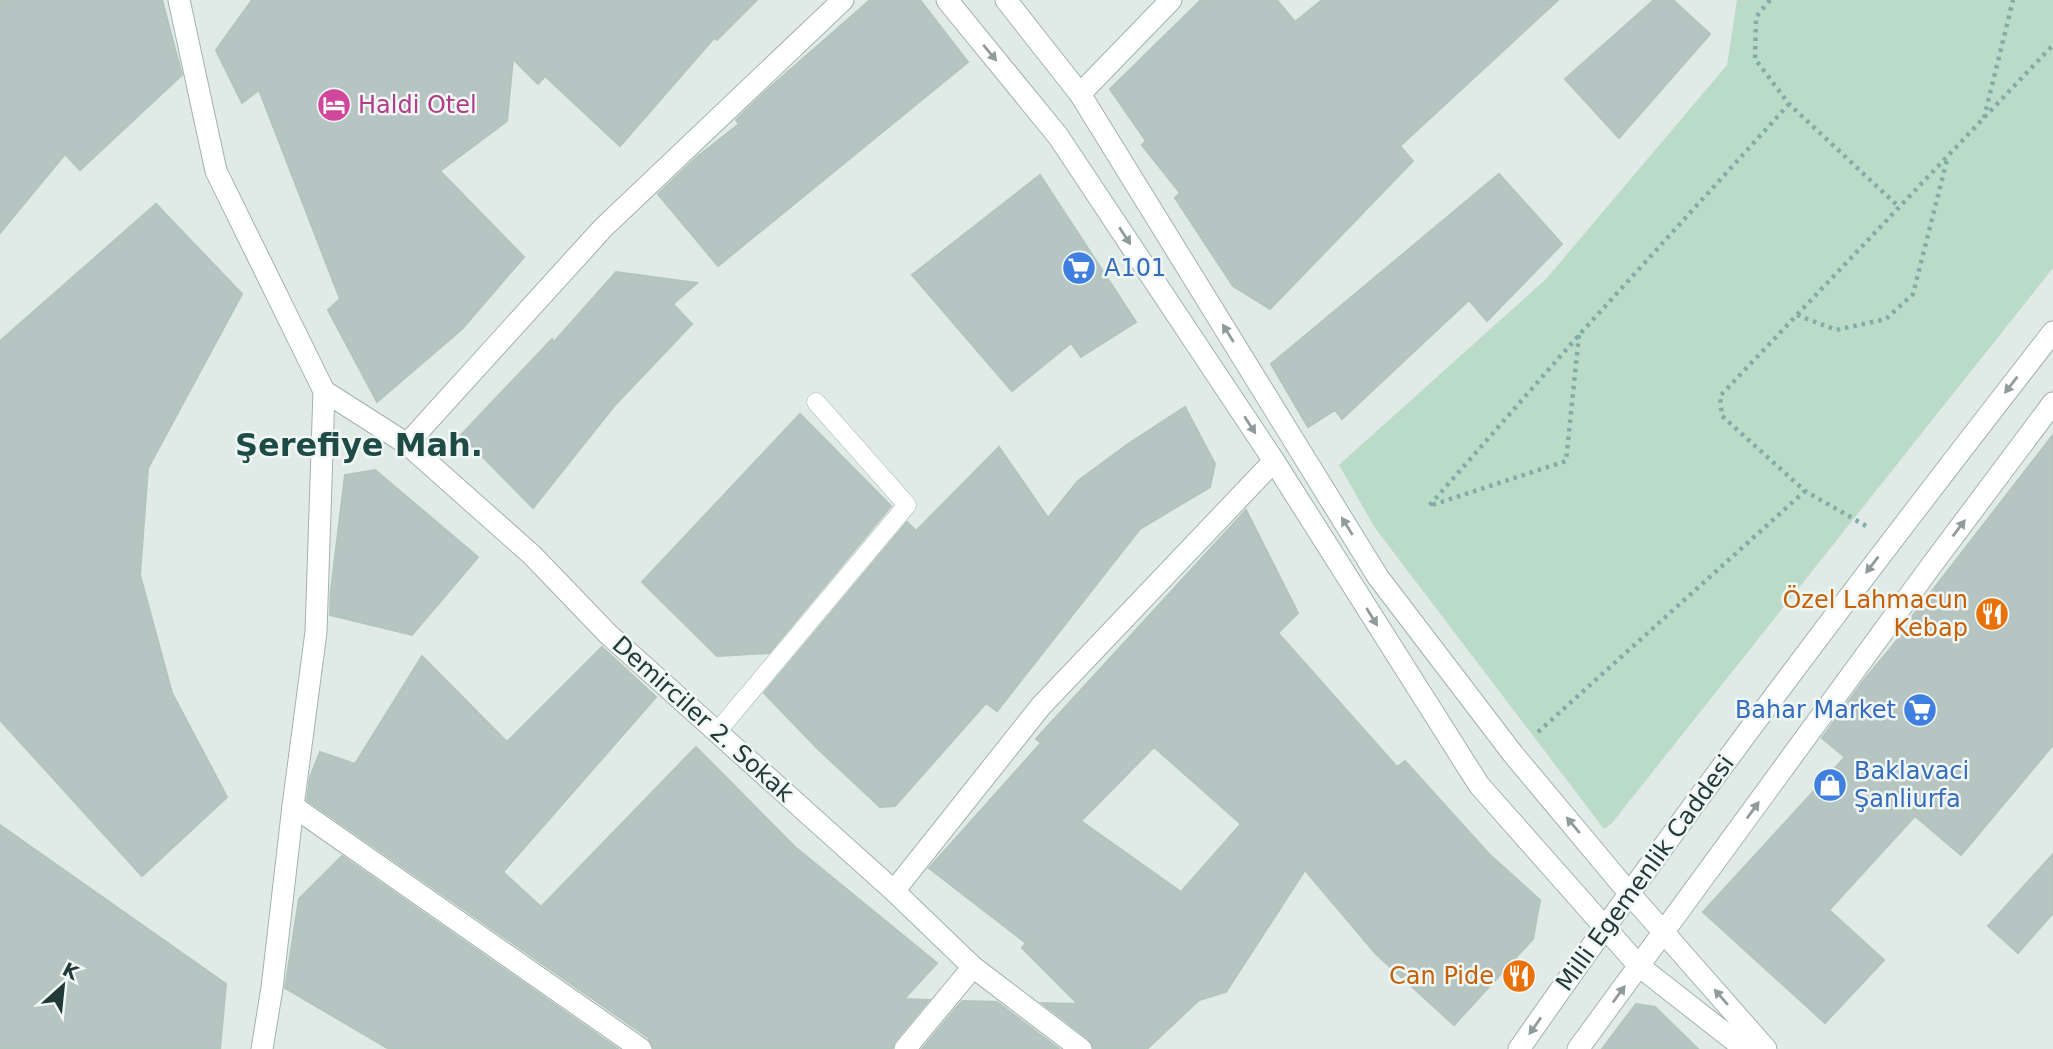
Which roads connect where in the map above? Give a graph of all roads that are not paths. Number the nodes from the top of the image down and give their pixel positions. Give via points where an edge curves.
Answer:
1 (179, 0) edge
2 (843, 0) edge
3 (947, 0) edge
4 (1006, 0) edge
5 (1171, 0) edge
6 (1080, 94) junction
7 (2053, 331) edge
8 (324, 391) junction
9 (816, 401) dead end
10 (2053, 403) edge
11 (407, 444) junction
12 (1274, 461) junction
13 (717, 732) junction
14 (293, 806) junction
15 (894, 891) junction
16 (1629, 893) junction
17 (1604, 927) junction
18 (1664, 932) junction
19 (1639, 966) junction
20 (973, 967) junction
21 (262, 1049) edge
22 (641, 1049) edge
23 (905, 1049) edge
24 (1082, 1049) edge
25 (1519, 1049) edge
26 (1578, 1049) edge
27 (1745, 1049) edge
28 (1766, 1049) edge

1 - 8 street via 216,171
2 - 11 street via 603,228
3 -> 12 street via 1059,136
4 - 6 street
5 - 6 street
16 -> 6 street via 1513,754 1378,577
7 -> 16 street, Milli Egemenlik Caddesi
8 - 11 street, Demirciler 2. Sokak
8 - 14 street via 316,632
9 - 13 lane via 906,505
18 -> 10 street, Milli Egemenlik Caddesi
11 - 13 street, Demirciler 2. Sokak via 532,555 608,634
12 - 15 street via 1041,706
12 -> 17 street via 1479,785
13 - 15 street, Demirciler 2. Sokak
14 - 21 street
14 - 22 street
15 - 20 street, Demirciler 2. Sokak
16 - 17 street, Milli Egemenlik Caddesi
16 - 18 street
17 - 19 street
17 -> 25 street, Milli Egemenlik Caddesi
18 - 19 street, Milli Egemenlik Caddesi
28 -> 18 street
26 -> 19 street, Milli Egemenlik Caddesi
19 - 27 street
20 - 23 street
20 - 24 street, Demirciler 2. Sokak

